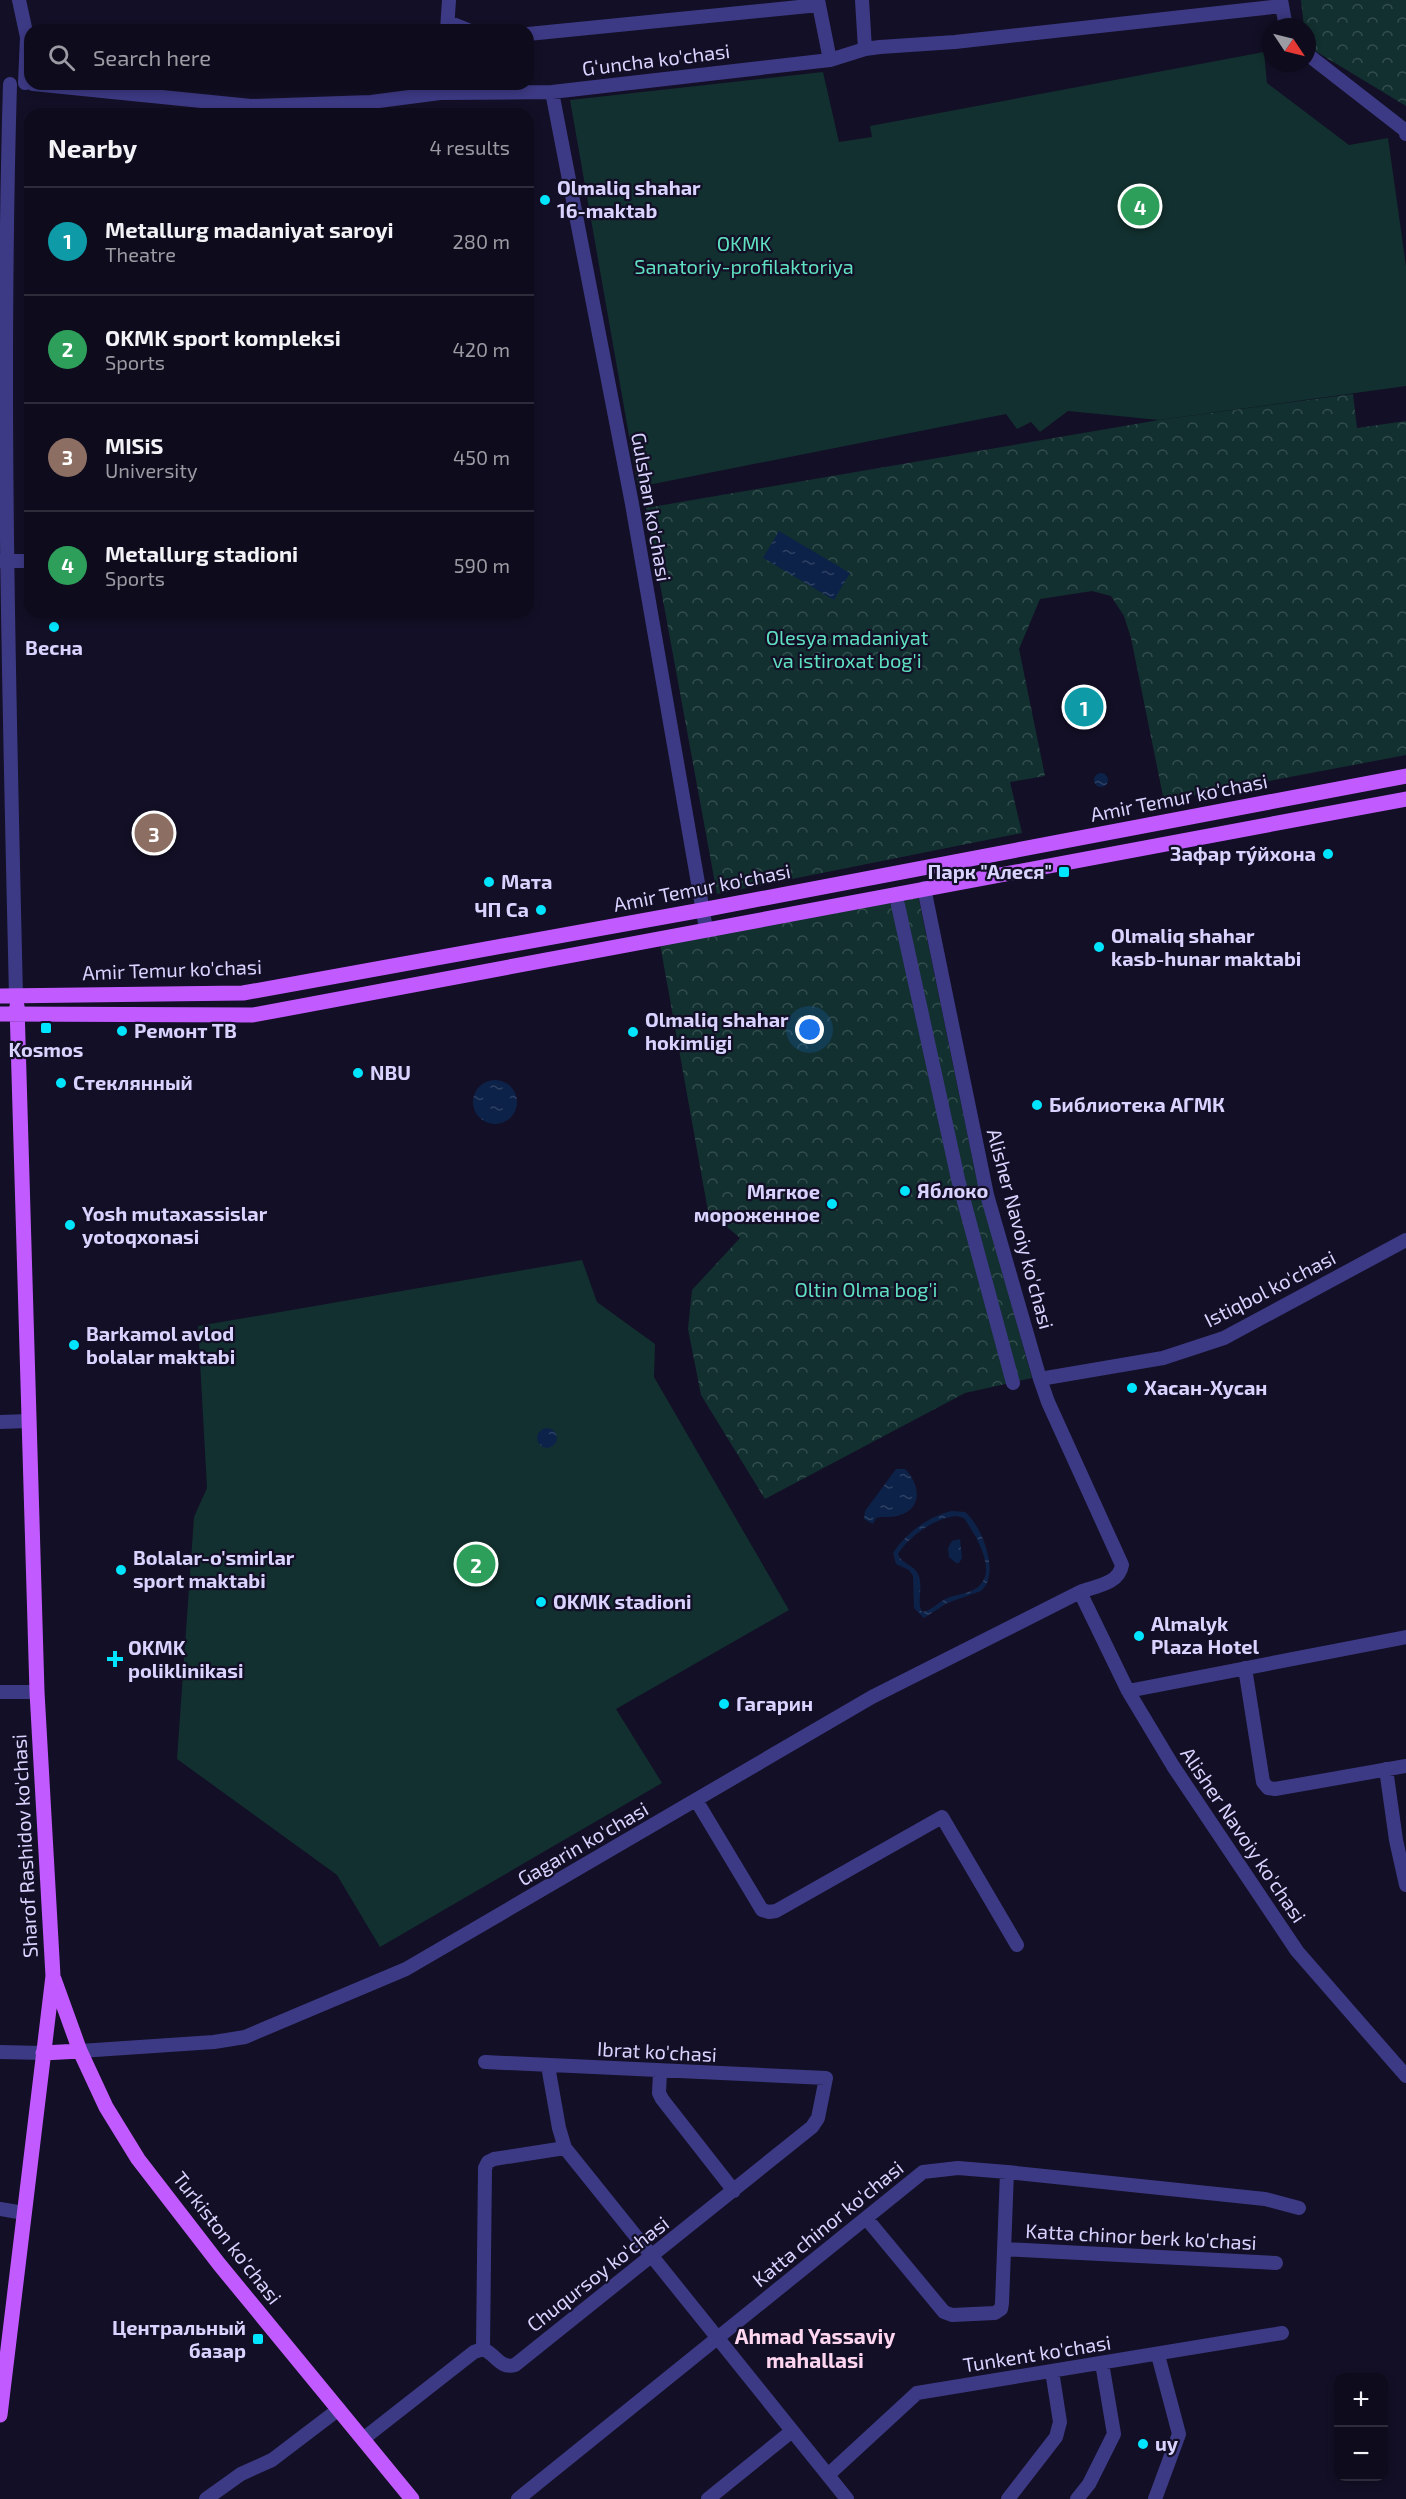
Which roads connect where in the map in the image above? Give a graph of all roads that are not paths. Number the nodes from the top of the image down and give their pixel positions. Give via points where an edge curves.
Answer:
1 (19, 0) edge
2 (449, 0) edge
3 (862, 0) edge
4 (818, 3) edge
5 (1281, 3) edge
6 (1284, 18) edge
7 (25, 24) edge
8 (448, 24) edge
9 (534, 33) edge
10 (865, 49) junction
11 (830, 60) junction
12 (1316, 61) edge
13 (5, 81) edge
14 (24, 83) edge
15 (100, 90) edge
16 (435, 90) edge
17 (477, 90) edge
18 (552, 92) junction
19 (4, 127) edge
20 (1406, 132) edge
21 (3, 296) edge
22 (3, 561) edge
23 (24, 561) edge
24 (1406, 776) edge
25 (1406, 800) edge
26 (1209, 814) junction
27 (1218, 833) junction
28 (1024, 849) junction
29 (1027, 870) junction
30 (924, 888) junction
31 (898, 905) dead end
32 (702, 910) junction
33 (706, 929) junction
34 (0, 996) edge
35 (16, 996) junction
36 (0, 1014) edge
37 (17, 1014) junction
38 (1406, 1240) edge
39 (1040, 1379) junction
40 (1013, 1383) dead end
41 (29, 1421) junction
42 (0, 1422) edge
43 (1122, 1565) joint
44 (1080, 1592) junction
45 (1406, 1637) edge
46 (1245, 1668) junction
47 (1128, 1691) junction
48 (0, 1692) edge
49 (37, 1692) junction
50 (1406, 1766) edge
51 (1386, 1769) junction
52 (696, 1800) junction
53 (1406, 1885) edge
54 (1017, 1945) dead end
55 (53, 1976) junction
56 (80, 2051) junction
57 (0, 2052) edge
58 (43, 2053) junction
59 (485, 2062) dead end
60 (548, 2066) junction
61 (660, 2072) junction
62 (1406, 2076) edge
63 (826, 2078) joint
64 (565, 2148) junction
65 (1007, 2172) junction
66 (734, 2190) junction
67 (1299, 2208) dead end
68 (0, 2209) edge
69 (24, 2213) junction
70 (866, 2218) junction
71 (1004, 2249) junction
72 (653, 2256) junction
73 (1276, 2263) dead end
74 (5, 2326) edge
75 (1282, 2333) dead end
76 (718, 2338) junction
77 (483, 2349) junction
78 (1158, 2355) junction
79 (1101, 2364) junction
80 (1052, 2371) junction
81 (339, 2409) junction
82 (0, 2415) edge
83 (792, 2431) junction
84 (363, 2439) junction
85 (828, 2475) junction
86 (206, 2499) edge
87 (412, 2499) edge
88 (518, 2499) edge
89 (708, 2499) edge
90 (847, 2499) edge
91 (1008, 2499) edge
92 (1077, 2499) edge
93 (1155, 2499) edge

1 - 7 street
2 - 8 street
3 - 10 street
4 - 9 street
4 - 11 street
5 - 6 street
5 - 10 street, G‘uncha ko'chasi
10 - 11 street, G‘uncha ko'chasi
11 - 18 street, G‘uncha ko'chasi
12 - 20 street
13 - 14 street, G‘uncha ko'chasi
13 - 19 street, Sharof Rashidov ko'chasi
15 - 16 street, G‘uncha ko'chasi via 251,106 371,102
17 - 18 street, G‘uncha ko'chasi
18 - 32 street, Gulshan ko'chasi via 632,504
19 - 21 street, Sharof Rashidov ko'chasi
21 - 22 street, Sharof Rashidov ko'chasi
22 - 23 street
22 - 35 street, Sharof Rashidov ko'chasi
24 - 26 main road, Amir Temur ko'chasi
25 - 27 main road, Amir Temur ko'chasi
26 - 27 main road
26 - 28 main road, Amir Temur ko'chasi
27 - 29 main road, Amir Temur ko'chasi
28 - 29 main road
28 - 32 main road, Amir Temur ko'chasi
29 - 30 main road, Amir Temur ko'chasi
30 - 33 main road, Amir Temur ko'chasi
30 - 39 street, Alisher Navoiy ko'chasi via 987,1195
31 - 40 street via 958,1179
32 - 33 street, Gulshan ko'chasi
32 - 35 main road, Amir Temur ko'chasi via 243,993
33 - 37 main road, Amir Temur ko'chasi via 253,1015
34 - 35 main road, Amir Temur ko'chasi
35 - 37 main road, Sharof Rashidov ko'chasi
36 - 37 main road, Amir Temur ko'chasi
37 - 41 main road, Sharof Rashidov ko'chasi
38 - 39 street, Istiqbol ko'chasi via 1224,1338 1163,1358
39 - 43 street, Alisher Navoiy ko'chasi
41 - 42 street
41 - 49 main road, Sharof Rashidov ko'chasi
43 - 44 street, Gagarin ko'chasi via 1116,1579
44 - 47 street, Alisher Navoiy ko'chasi
44 - 52 street, Gagarin ko'chasi via 872,1697
45 - 46 street
46 - 47 street
46 - 51 street via 1263,1782 1268,1788
47 - 62 street, Alisher Navoiy ko'chasi via 1173,1767 1297,1951
48 - 49 street
49 - 55 main road, Sharof Rashidov ko'chasi
50 - 51 street
51 - 53 street
52 - 54 street via 762,1910 769,1912 942,1817
52 - 56 street, Gagarin ko'chasi via 406,1970 324,2006 245,2037 214,2043
55 - 56 main road, Turkiston ko'chasi
55 - 58 main road, Sharof Rashidov ko'chasi
56 - 58 main road
56 - 81 main road, Turkiston ko'chasi via 106,2107 138,2158 219,2264
57 - 58 street
58 - 69 main road, Sharof Rashidov ko'chasi
59 - 60 street, Ibrat ko'chasi
60 - 61 street, Ibrat ko'chasi
60 - 64 street
61 - 63 street, Ibrat ko'chasi
61 - 66 street via 662,2099
63 - 66 street, Chuqursoy ko'chasi via 818,2118 812,2127
64 - 72 street
64 - 77 street via 494,2159 485,2168
65 - 67 street, Katta chinor ko'chasi via 1265,2199
65 - 70 street, Katta chinor ko'chasi via 958,2168 923,2172
65 - 71 street, Katta chinor berk ko'chasi
66 - 72 street, Chuqursoy ko'chasi
68 - 69 street
69 - 74 main road, Sharof Rashidov ko'chasi
70 - 71 street, Katta chinor berk ko'chasi via 944,2312 952,2315 996,2313 1001,2309
70 - 76 street, Katta chinor ko'chasi
71 - 73 street, Katta chinor berk ko'chasi
72 - 76 street
72 - 77 street, Chuqursoy ko'chasi via 515,2365 507,2367
74 - 82 main road, Sharof Rashidov ko'chasi
75 - 78 street, Tunkent ko'chasi
76 - 83 street
76 - 88 street, Katta chinor ko'chasi
77 - 84 street
78 - 79 street, Tunkent ko'chasi
78 - 93 street via 1179,2434
79 - 80 street, Tunkent ko'chasi
79 - 92 street via 1114,2434 1089,2484
80 - 85 street, Tunkent ko'chasi via 917,2393
80 - 91 street via 1060,2422 1056,2437
81 - 84 main road, Turkiston ko'chasi
81 - 86 street via 272,2460 241,2474
83 - 85 street
83 - 89 street
84 - 87 main road, Turkiston ko'chasi
85 - 90 street

